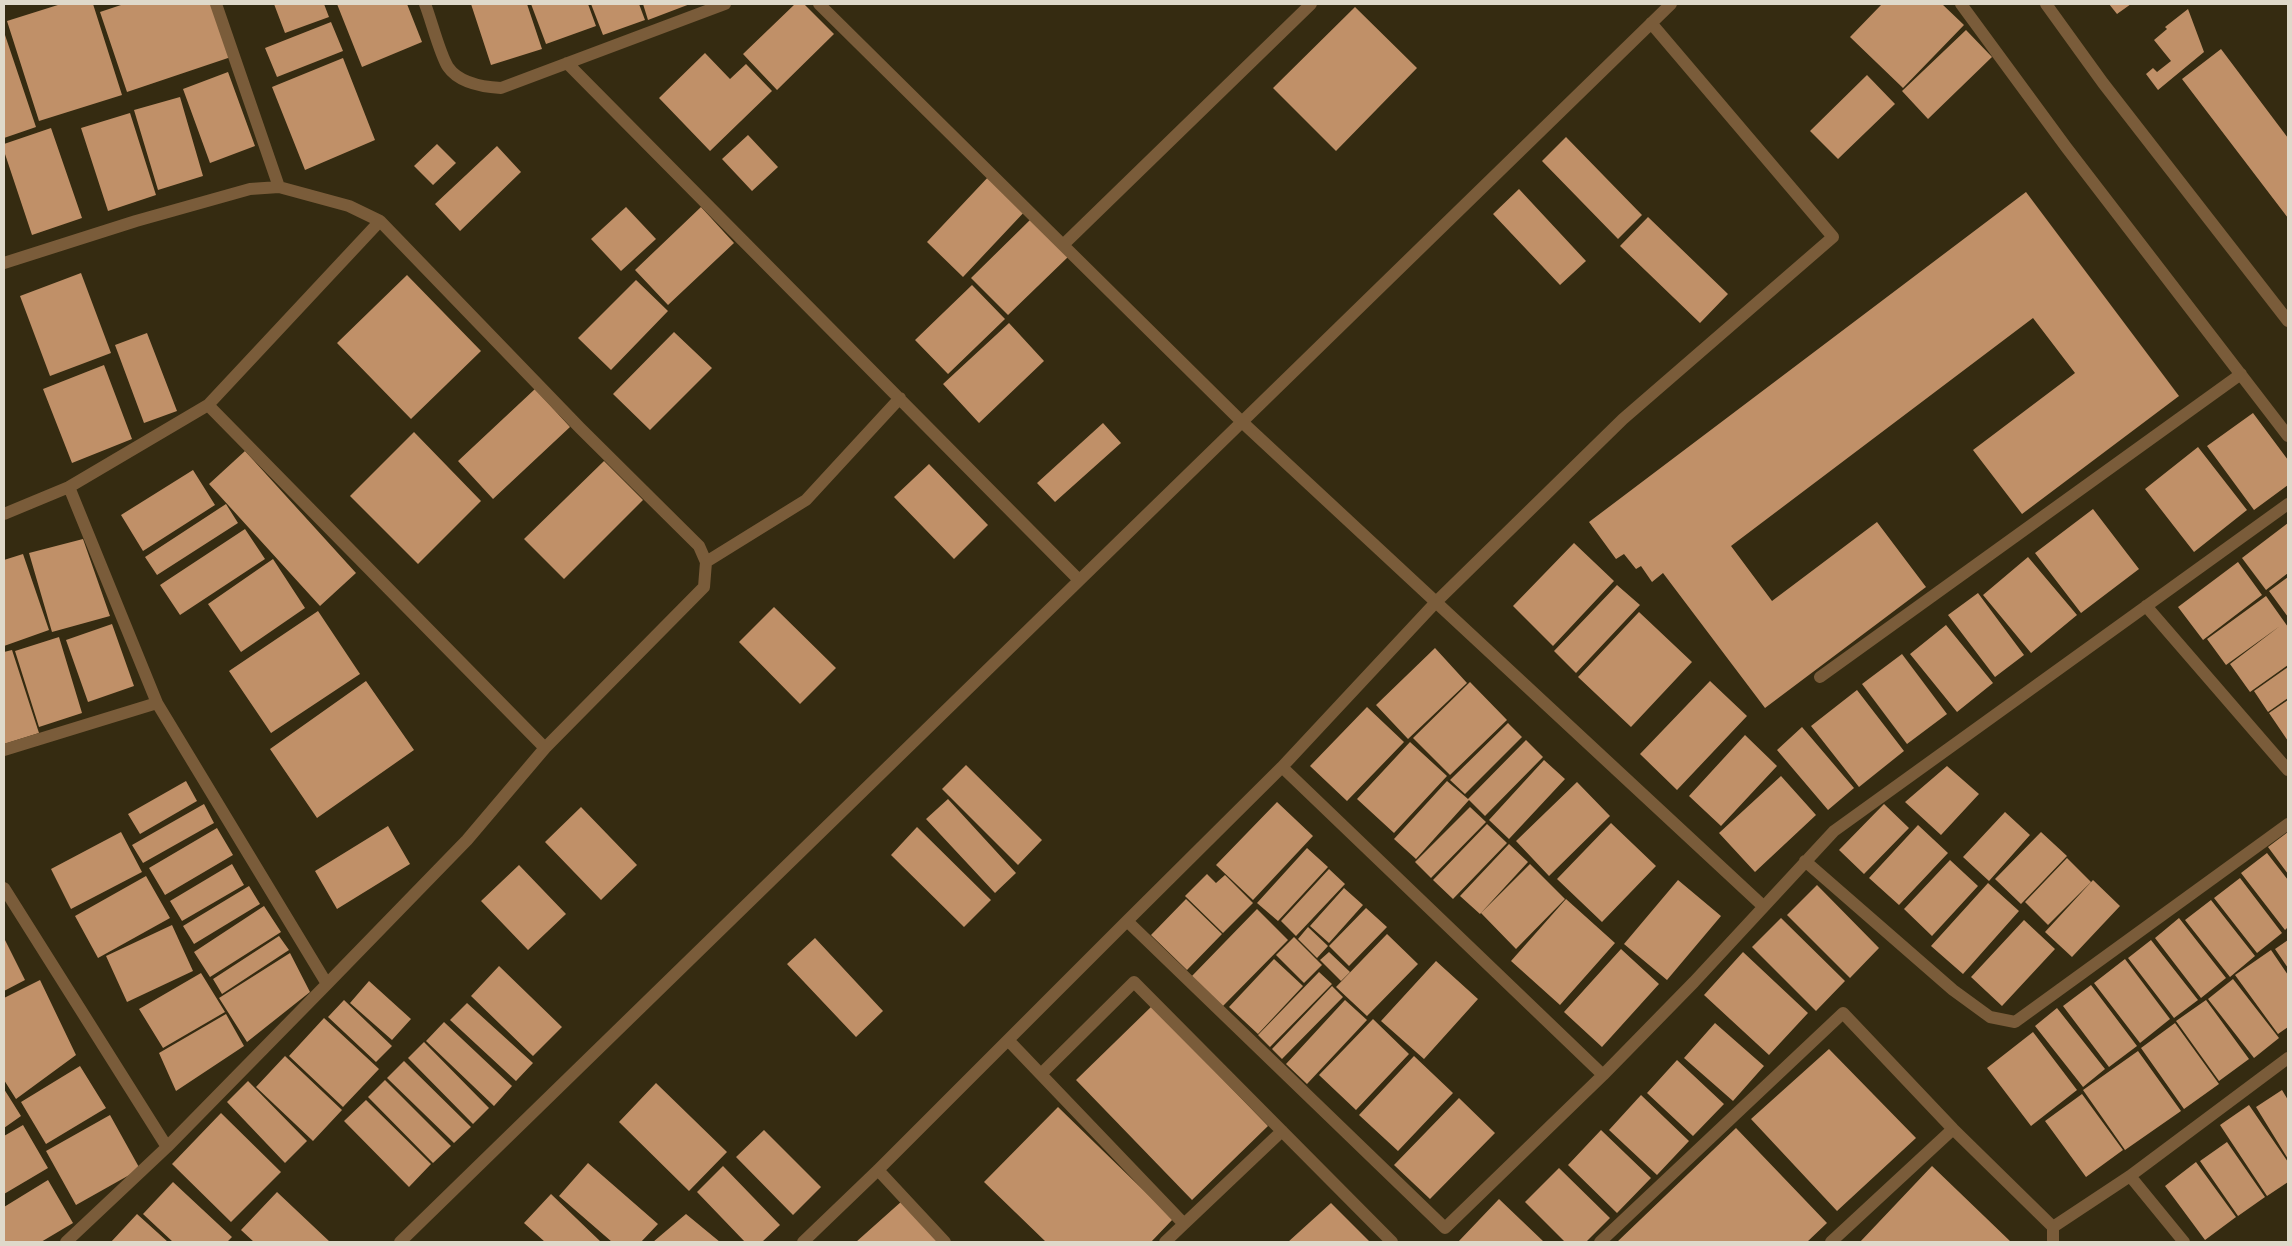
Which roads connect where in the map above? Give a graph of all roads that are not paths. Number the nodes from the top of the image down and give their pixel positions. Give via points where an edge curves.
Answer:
1 (216, 4) edge
2 (425, 4) edge
3 (725, 4) edge
4 (819, 4) edge
5 (1311, 4) edge
6 (1671, 4) edge
7 (1961, 4) edge
8 (2046, 4) edge
9 (1651, 24) junction
10 (567, 63) junction
11 (279, 187) junction
12 (380, 221) junction
13 (1063, 245) junction
14 (4, 263) edge
15 (2288, 321) edge
16 (2241, 374) junction
17 (900, 398) junction
18 (208, 405) junction
19 (1241, 421) junction
20 (2288, 436) edge
21 (69, 487) junction
22 (2288, 504) edge
23 (4, 514) edge
24 (706, 562) junction
25 (1079, 580) junction
26 (1436, 602) junction
27 (2146, 606) junction
28 (1820, 676) dead end
29 (157, 703) junction
30 (545, 748) junction
31 (4, 750) edge
32 (1282, 767) junction
33 (2288, 770) edge
34 (2288, 824) edge
35 (1805, 861) junction
36 (4, 888) edge
37 (1762, 906) junction
38 (1127, 921) junction
39 (327, 984) junction
40 (1008, 1040) junction
41 (2288, 1058) edge
42 (1041, 1074) junction
43 (1603, 1075) junction
44 (1953, 1129) junction
45 (1282, 1131) junction
46 (167, 1147) junction
47 (878, 1170) junction
48 (2130, 1176) junction
49 (1184, 1224) junction
50 (2053, 1227) junction
51 (66, 1242) edge
52 (400, 1242) edge
53 (803, 1242) edge
54 (945, 1242) edge
55 (1165, 1242) edge
56 (1392, 1242) edge
57 (1600, 1242) edge
58 (1831, 1242) edge
59 (2053, 1242) edge
60 (2184, 1242) edge

1 - 11 street
2 - 10 street via 448,67 467,82 501,88
3 - 10 street
4 - 13 street
5 - 13 street
6 - 9 street
7 - 16 street via 2066,147
8 - 15 street via 2103,83
9 - 19 street
9 - 26 street via 1833,237 1623,419
10 - 17 street
11 - 12 street via 348,206
11 - 14 street via 250,189
12 - 18 street
12 - 24 street via 699,546
13 - 19 street
16 - 20 street
16 - 28 street
17 - 24 street via 806,500
17 - 25 street
18 - 21 street
18 - 30 street
19 - 25 street
19 - 26 street
21 - 23 street
21 - 29 street
22 - 27 street
24 - 30 street via 704,587
25 - 52 street
26 - 32 street
26 - 37 street
27 - 33 street
27 - 35 street via 1834,831
29 - 31 street
29 - 39 street
30 - 39 street via 467,840
32 - 38 street
32 - 43 street
34 - 35 street via 2015,1022 1990,1018 1953,990
35 - 37 street
36 - 46 street
37 - 43 street via 1694,982
38 - 40 street
38 - 43 street via 1444,1228
39 - 46 street
40 - 42 street
40 - 47 street
41 - 48 street
42 - 45 street via 1134,982
42 - 49 street
44 - 50 street
44 - 57 street via 1844,1013
44 - 58 street
45 - 49 street
45 - 56 street
46 - 51 street
47 - 53 street
47 - 54 street
48 - 50 street
48 - 60 street
49 - 55 street
50 - 59 street

